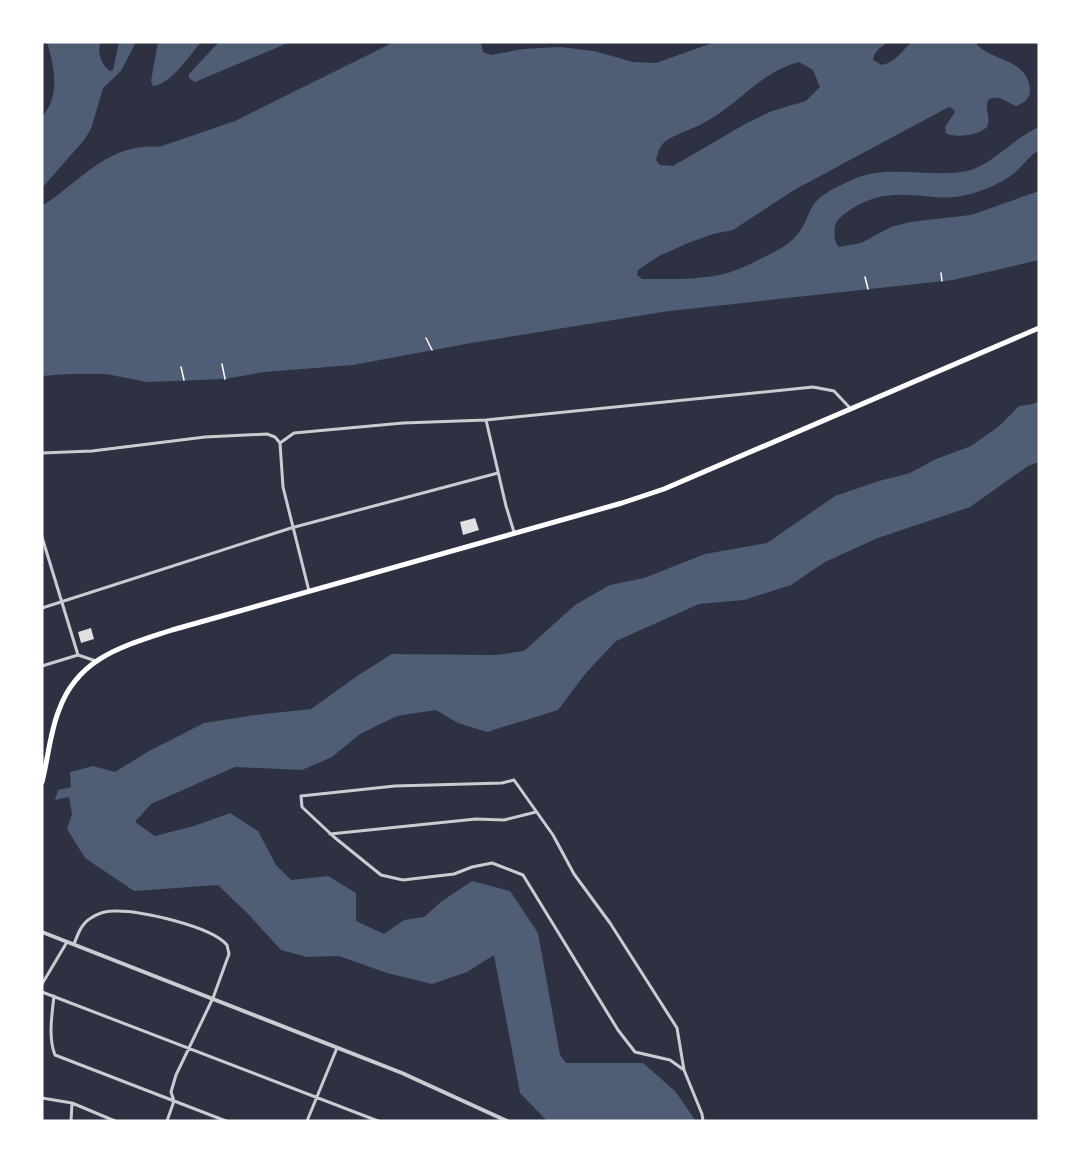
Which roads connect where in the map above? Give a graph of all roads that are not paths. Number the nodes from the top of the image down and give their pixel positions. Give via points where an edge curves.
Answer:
1 (1039, 328) edge
2 (852, 409) junction
3 (486, 420) junction
4 (280, 443) junction
5 (42, 453) edge
6 (498, 473) junction
7 (291, 528) junction
8 (514, 532) junction
9 (42, 537) edge
10 (309, 591) junction
11 (61, 603) junction
12 (42, 609) edge
13 (78, 655) junction
14 (96, 661) junction
15 (42, 666) edge
16 (42, 782) edge
17 (537, 812) junction
18 (330, 834) junction
19 (42, 932) edge
20 (67, 942) junction
21 (74, 944) junction
22 (42, 984) edge
23 (42, 992) edge
24 (54, 996) junction
25 (213, 998) junction
26 (337, 1047) junction
27 (189, 1049) junction
28 (684, 1070) junction
29 (42, 1098) edge
30 (316, 1098) junction
31 (174, 1101) junction
32 (72, 1103) junction
33 (71, 1121) edge
34 (115, 1121) edge
35 (167, 1121) edge
36 (226, 1121) edge
37 (307, 1121) edge
38 (378, 1121) edge
39 (507, 1121) edge
40 (703, 1121) edge

1 - 2 main road
2 - 3 street via 834,391 813,387
2 - 8 main road via 663,489
3 - 4 street via 294,433
3 - 6 street
4 - 5 street via 267,434
4 - 7 street
6 - 7 street
6 - 8 street
7 - 10 street
7 - 11 street
8 - 10 main road
9 - 11 street
10 - 14 main road via 172,630 118,648
11 - 12 street
11 - 13 street
13 - 14 street
13 - 15 street
14 - 16 main road via 67,691 58,711
17 - 18 street via 504,820 476,819
17 - 18 street via 514,780 301,796 302,807
17 - 28 street via 677,1028
18 - 28 street via 381,875 403,880 454,874 492,863 523,875 635,1053 670,1060
19 - 20 street
20 - 21 street
20 - 22 street
21 - 25 street
21 - 25 street via 80,927 111,911 156,916 217,936 227,945 229,954
23 - 24 street
24 - 27 street
24 - 31 street via 55,1055
25 - 26 street
25 - 27 street
26 - 30 street
26 - 39 street
27 - 30 street
27 - 31 street via 173,1084
28 - 40 street
29 - 32 street
30 - 37 street
30 - 38 street
31 - 35 street
31 - 36 street
32 - 33 street
32 - 34 street

